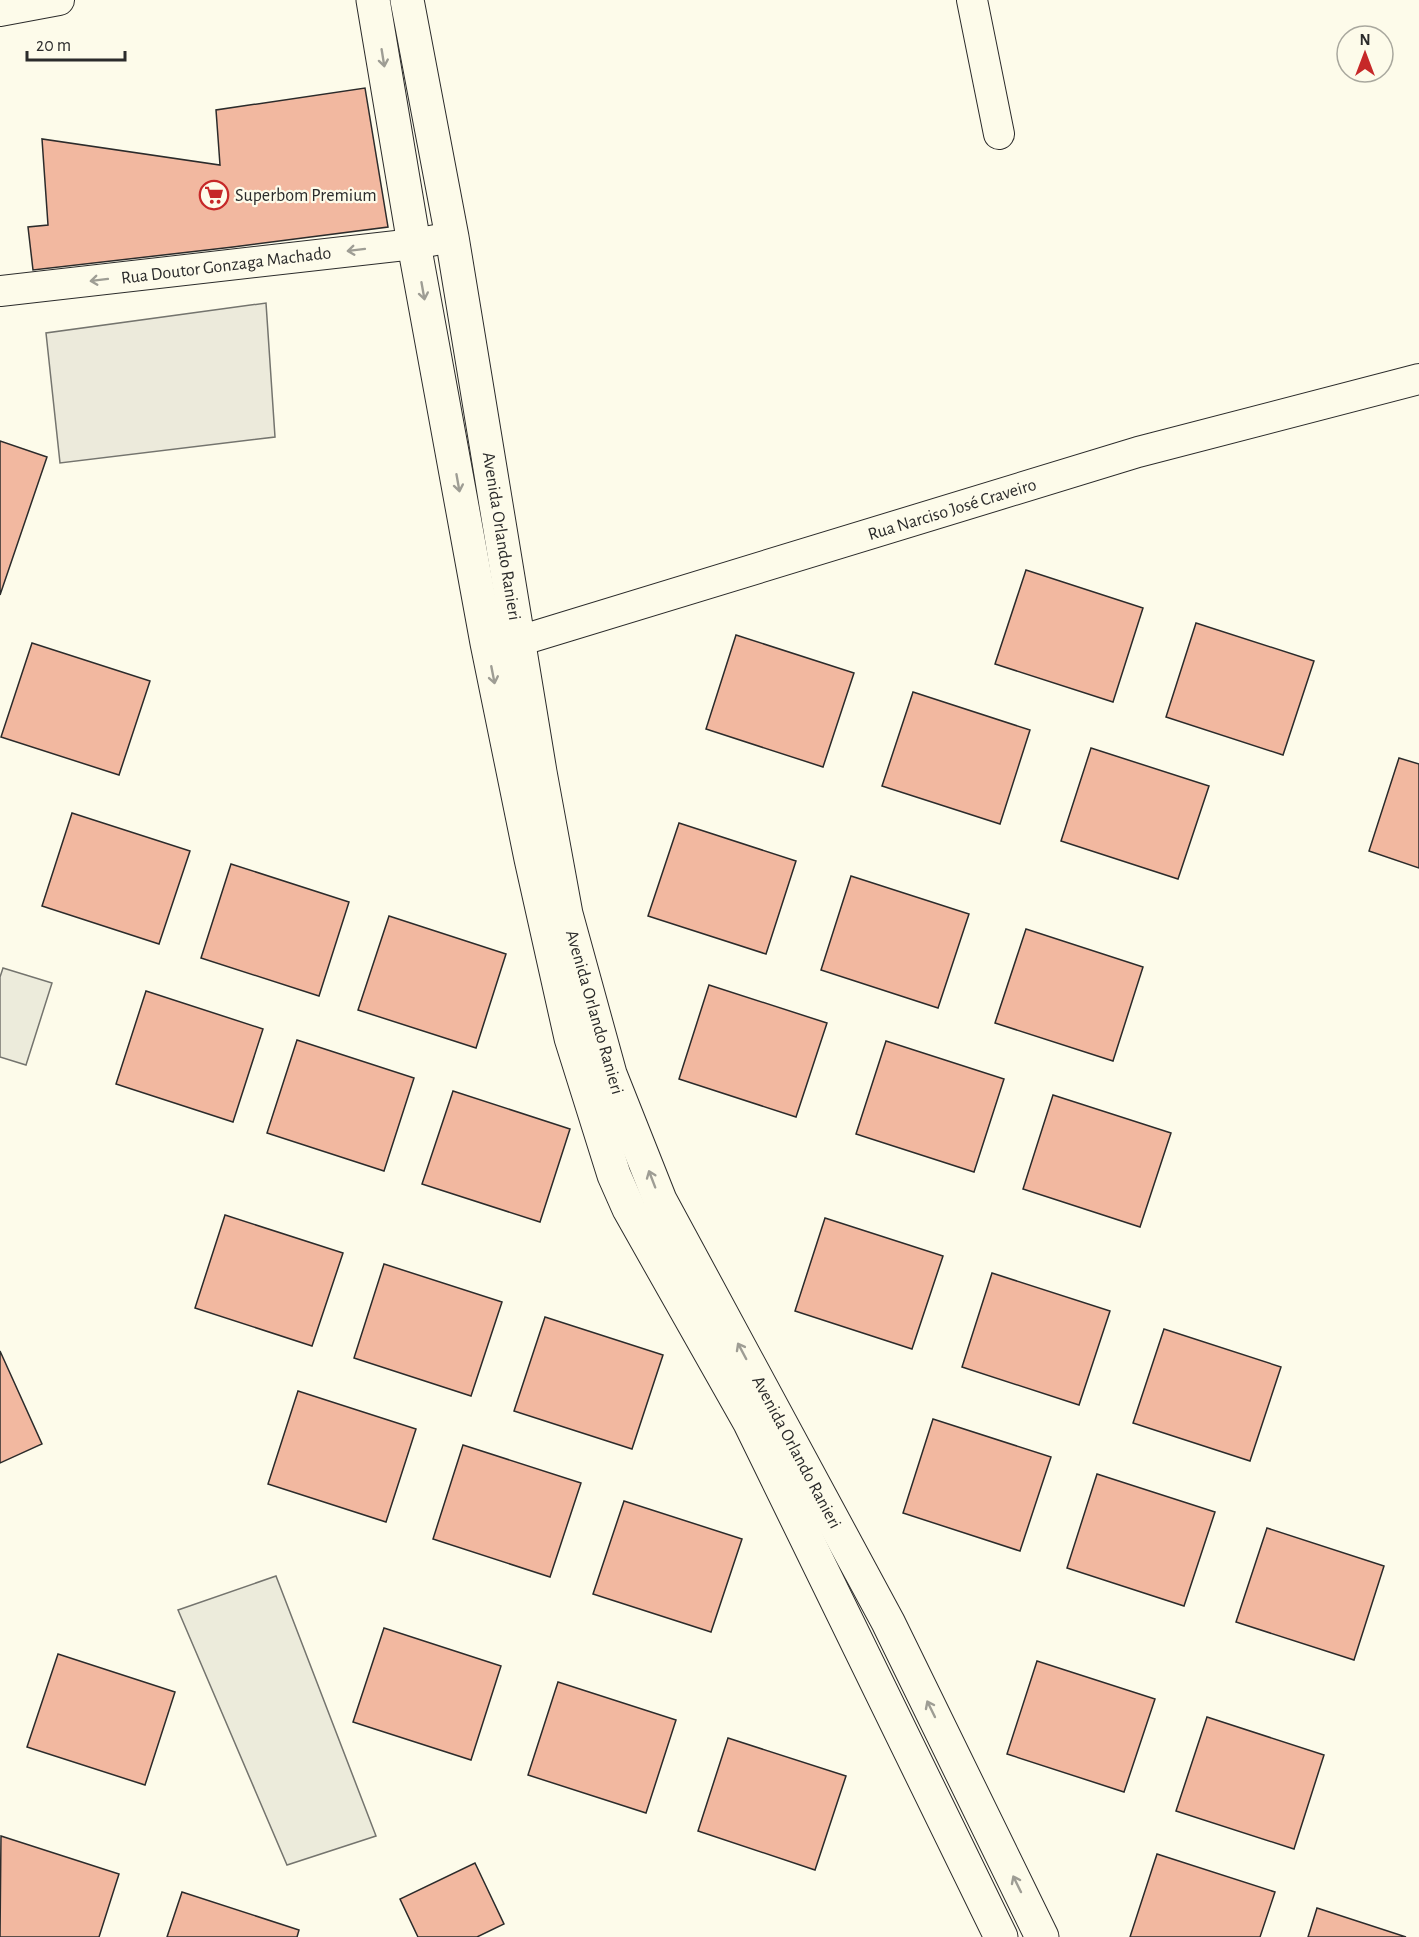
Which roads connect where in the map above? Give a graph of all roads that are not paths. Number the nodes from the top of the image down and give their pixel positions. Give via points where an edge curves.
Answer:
1 (59, 0) edge
2 (373, 0) edge
3 (407, 0) edge
4 (972, 0) edge
5 (0, 11) edge
6 (999, 134) dead end
7 (452, 237) junction
8 (414, 243) junction
9 (0, 291) edge
10 (1419, 379) edge
11 (503, 642) junction
12 (1001, 1937) edge
13 (1042, 1937) edge

1 - 5 street
2 -> 8 main road, Avenida Orlando Ranieri
3 - 7 main road, Avenida Orlando Ranieri
4 - 6 street
7 - 8 street, Rua Doutor Gonzaga Machado
7 - 11 main road, Avenida Orlando Ranieri
8 -> 9 street, Rua Doutor Gonzaga Machado
8 -> 11 main road, Avenida Orlando Ranieri
10 - 11 street, Rua Narciso José Craveiro via 1138,452
11 -> 12 main road, Avenida Orlando Ranieri via 531,859 571,1038 614,1175 750,1423
13 -> 11 main road, Avenida Orlando Ranieri via 888,1622 660,1200 610,1074 566,914 540,772

